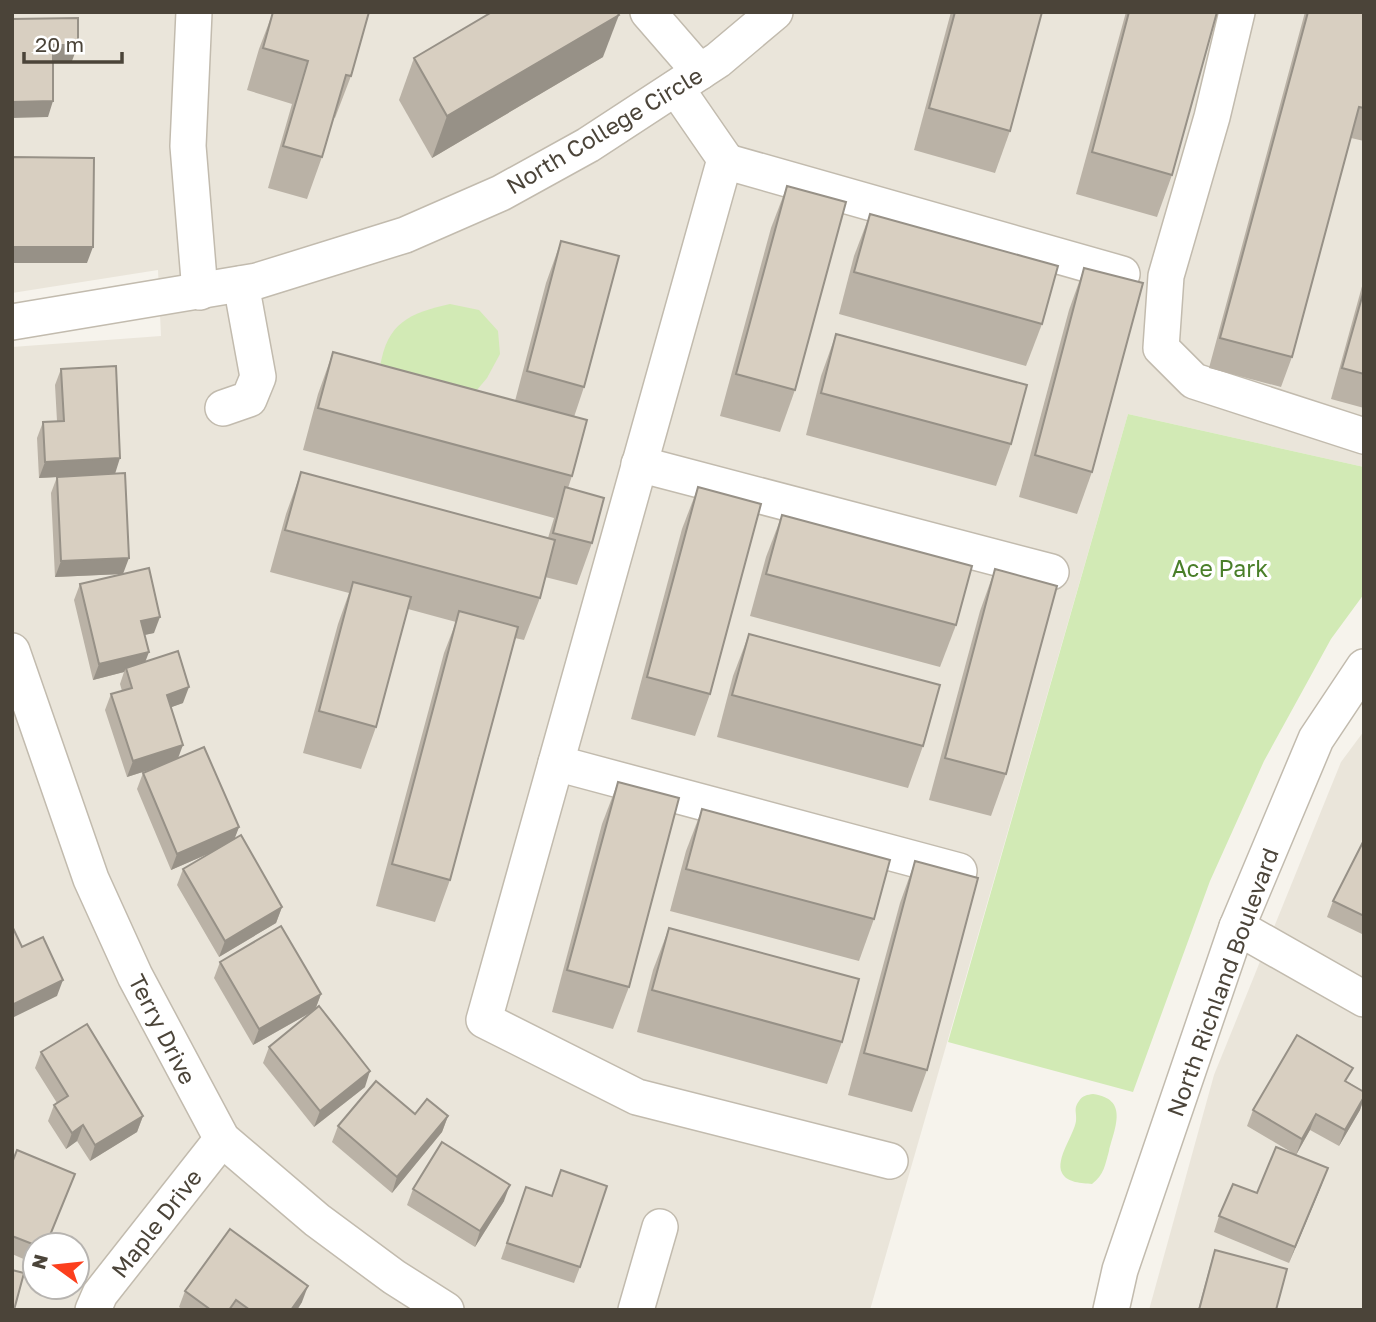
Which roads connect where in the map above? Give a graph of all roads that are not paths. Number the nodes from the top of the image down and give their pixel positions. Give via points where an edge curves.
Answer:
1 (194, 12) edge
2 (648, 12) edge
3 (775, 12) edge
4 (1237, 12) edge
5 (688, 80) junction
6 (724, 161) junction
7 (1122, 274) dead end
8 (240, 284) junction
9 (200, 292) junction
10 (12, 322) edge
11 (223, 408) dead end
12 (1364, 436) edge
13 (639, 464) junction
14 (1051, 572) dead end
15 (12, 651) edge
16 (1364, 667) edge
17 (556, 763) junction
18 (959, 871) edge
19 (1237, 927) junction
20 (1364, 999) edge
21 (222, 1139) junction
22 (890, 1161) dead end
23 (660, 1227) dead end
24 (93, 1310) edge
25 (446, 1310) edge
26 (636, 1310) edge
27 (1111, 1310) edge

1 - 9 street via 188,146
2 - 5 street
3 - 5 street, North College Circle
4 - 12 street via 1166,276 1161,348 1194,381
5 - 6 street
5 - 8 street, North College Circle via 588,145 501,193 405,235
6 - 7 street
6 - 13 street
8 - 9 street, North College Circle
8 - 11 street via 258,377 249,399
9 - 10 street, North College Circle
13 - 14 street
13 - 17 street
15 - 21 street, Terry Drive via 91,879 135,976
16 - 19 street, North Richland Boulevard via 1316,739
17 - 18 street
17 - 22 street via 484,1020 637,1097
19 - 20 street
19 - 27 street, North Richland Boulevard
21 - 24 street, Maple Drive via 100,1294
21 - 25 street, Terry Drive via 317,1220
23 - 26 street

